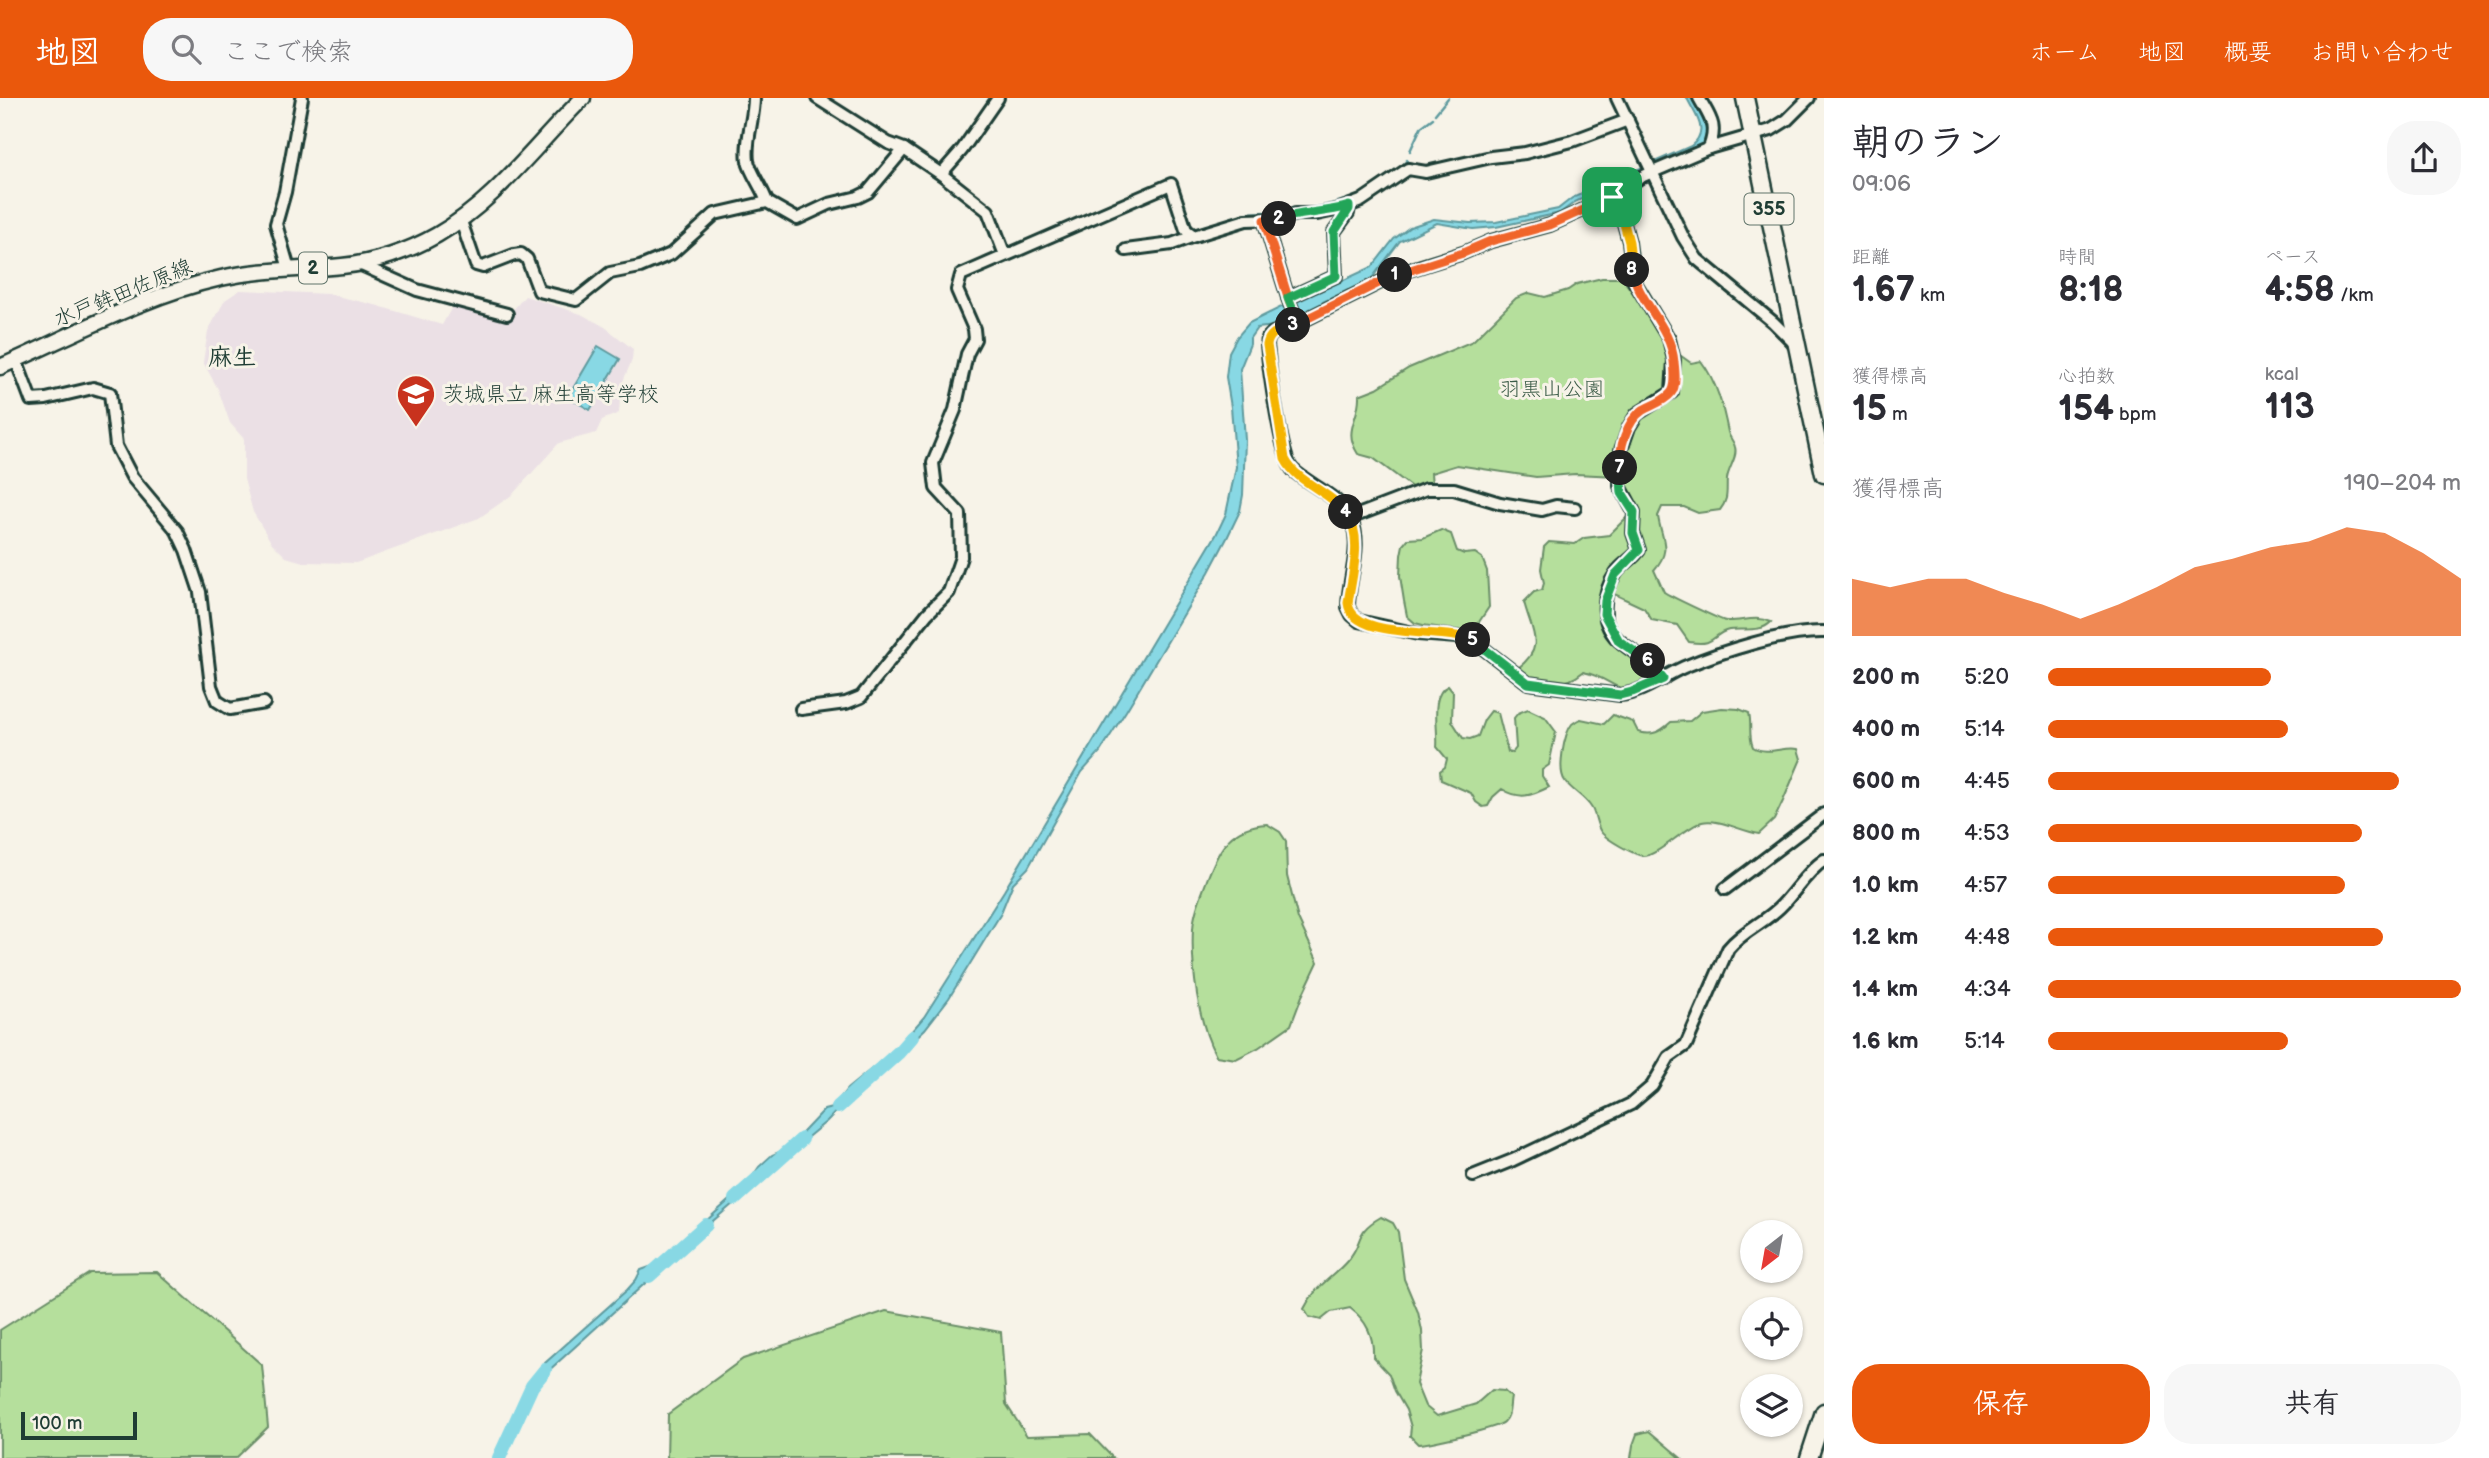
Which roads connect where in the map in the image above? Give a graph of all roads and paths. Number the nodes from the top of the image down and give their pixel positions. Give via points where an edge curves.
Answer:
1 (302, 98) edge
2 (583, 98) edge
3 (754, 98) edge
4 (817, 98) edge
5 (998, 98) edge
6 (1617, 98) edge
7 (1699, 98) edge
8 (1745, 98) edge
9 (1809, 98) edge
10 (1628, 120) junction
11 (1754, 136) junction
12 (1709, 148) junction
13 (904, 149) junction
14 (1652, 169) junction
15 (941, 174) junction
16 (1616, 194) junction
17 (767, 202) junction
18 (1349, 206) junction
19 (458, 220) junction
20 (1264, 220) junction
21 (1194, 236) junction
22 (1126, 250) dead end
23 (1005, 256) junction
24 (359, 264) junction
25 (289, 269) junction
26 (1288, 300) junction
27 (508, 314) dead end
28 (1297, 321) junction
29 (1797, 343) junction
30 (16, 360) junction
31 (0, 367) edge
32 (1821, 442) edge
33 (1824, 474) edge
34 (1575, 508) dead end
35 (1350, 518) junction
36 (1824, 632) edge
37 (1663, 679) junction
38 (264, 703) dead end
39 (801, 709) dead end
40 (1824, 814) edge
41 (1824, 860) edge
42 (1725, 889) dead end
43 (1473, 1176) dead end
44 (1824, 1412) edge
45 (1809, 1458) edge

1 - 25 street via 276,224
2 - 19 main road, 水戸鉾田佐原線 / 2 via 475,210
3 - 17 street via 748,163
4 - 13 street
5 - 15 street
6 - 10 street
7 - 12 street via 1715,133
8 - 11 highway, 355
9 - 11 street via 1779,126
10 - 14 street
10 - 18 street via 1525,153 1426,172 1408,170
11 - 12 street
11 - 29 highway, 355
12 - 14 street
13 - 15 street
13 - 17 street via 868,192 858,197 797,219
14 - 16 street
14 - 29 street via 1697,260
15 - 23 street via 988,211
16 - 28 street via 1550,225 1399,273
16 - 37 street via 1634,281 1669,339 1674,382 1669,395 1637,414 1621,450 1620,486 1634,512 1633,533 1639,550 1615,575 1604,614 1619,641 1646,659
17 - 19 street via 715,214 671,254 610,273 576,300 539,291 521,254 483,267 476,265
18 - 20 street
18 - 26 street via 1334,232 1336,276
19 - 24 main road, 水戸鉾田佐原線 / 2 via 416,246
20 - 21 street via 1245,220
20 - 26 street
21 - 22 street
21 - 23 street via 1186,230 1171,184
23 - 39 street via 961,275 957,290 975,339 967,354 956,410 933,463 936,488 960,514 961,557 949,592 861,697
24 - 25 main road, 水戸鉾田佐原線 / 2
24 - 27 street via 417,290
25 - 30 main road, 水戸鉾田佐原線 / 2 via 247,272 181,290
26 - 28 street
28 - 35 street via 1273,333 1268,341 1285,459
29 - 32 highway, 355
30 - 31 main road, 水戸鉾田佐原線 / 2
30 - 38 street via 32,400 93,388 110,393 116,446 132,477 177,531 186,551 200,592 209,676 218,701 230,709
32 - 33 highway, 355
34 - 35 street via 1542,510 1454,489 1426,489
35 - 37 street via 1356,545 1348,607 1359,621 1418,634 1470,638 1528,683 1620,695
36 - 37 street via 1749,646 1690,664
40 - 42 street
41 - 43 street via 1783,904 1728,949 1686,1045 1669,1057 1643,1095
44 - 45 highway

